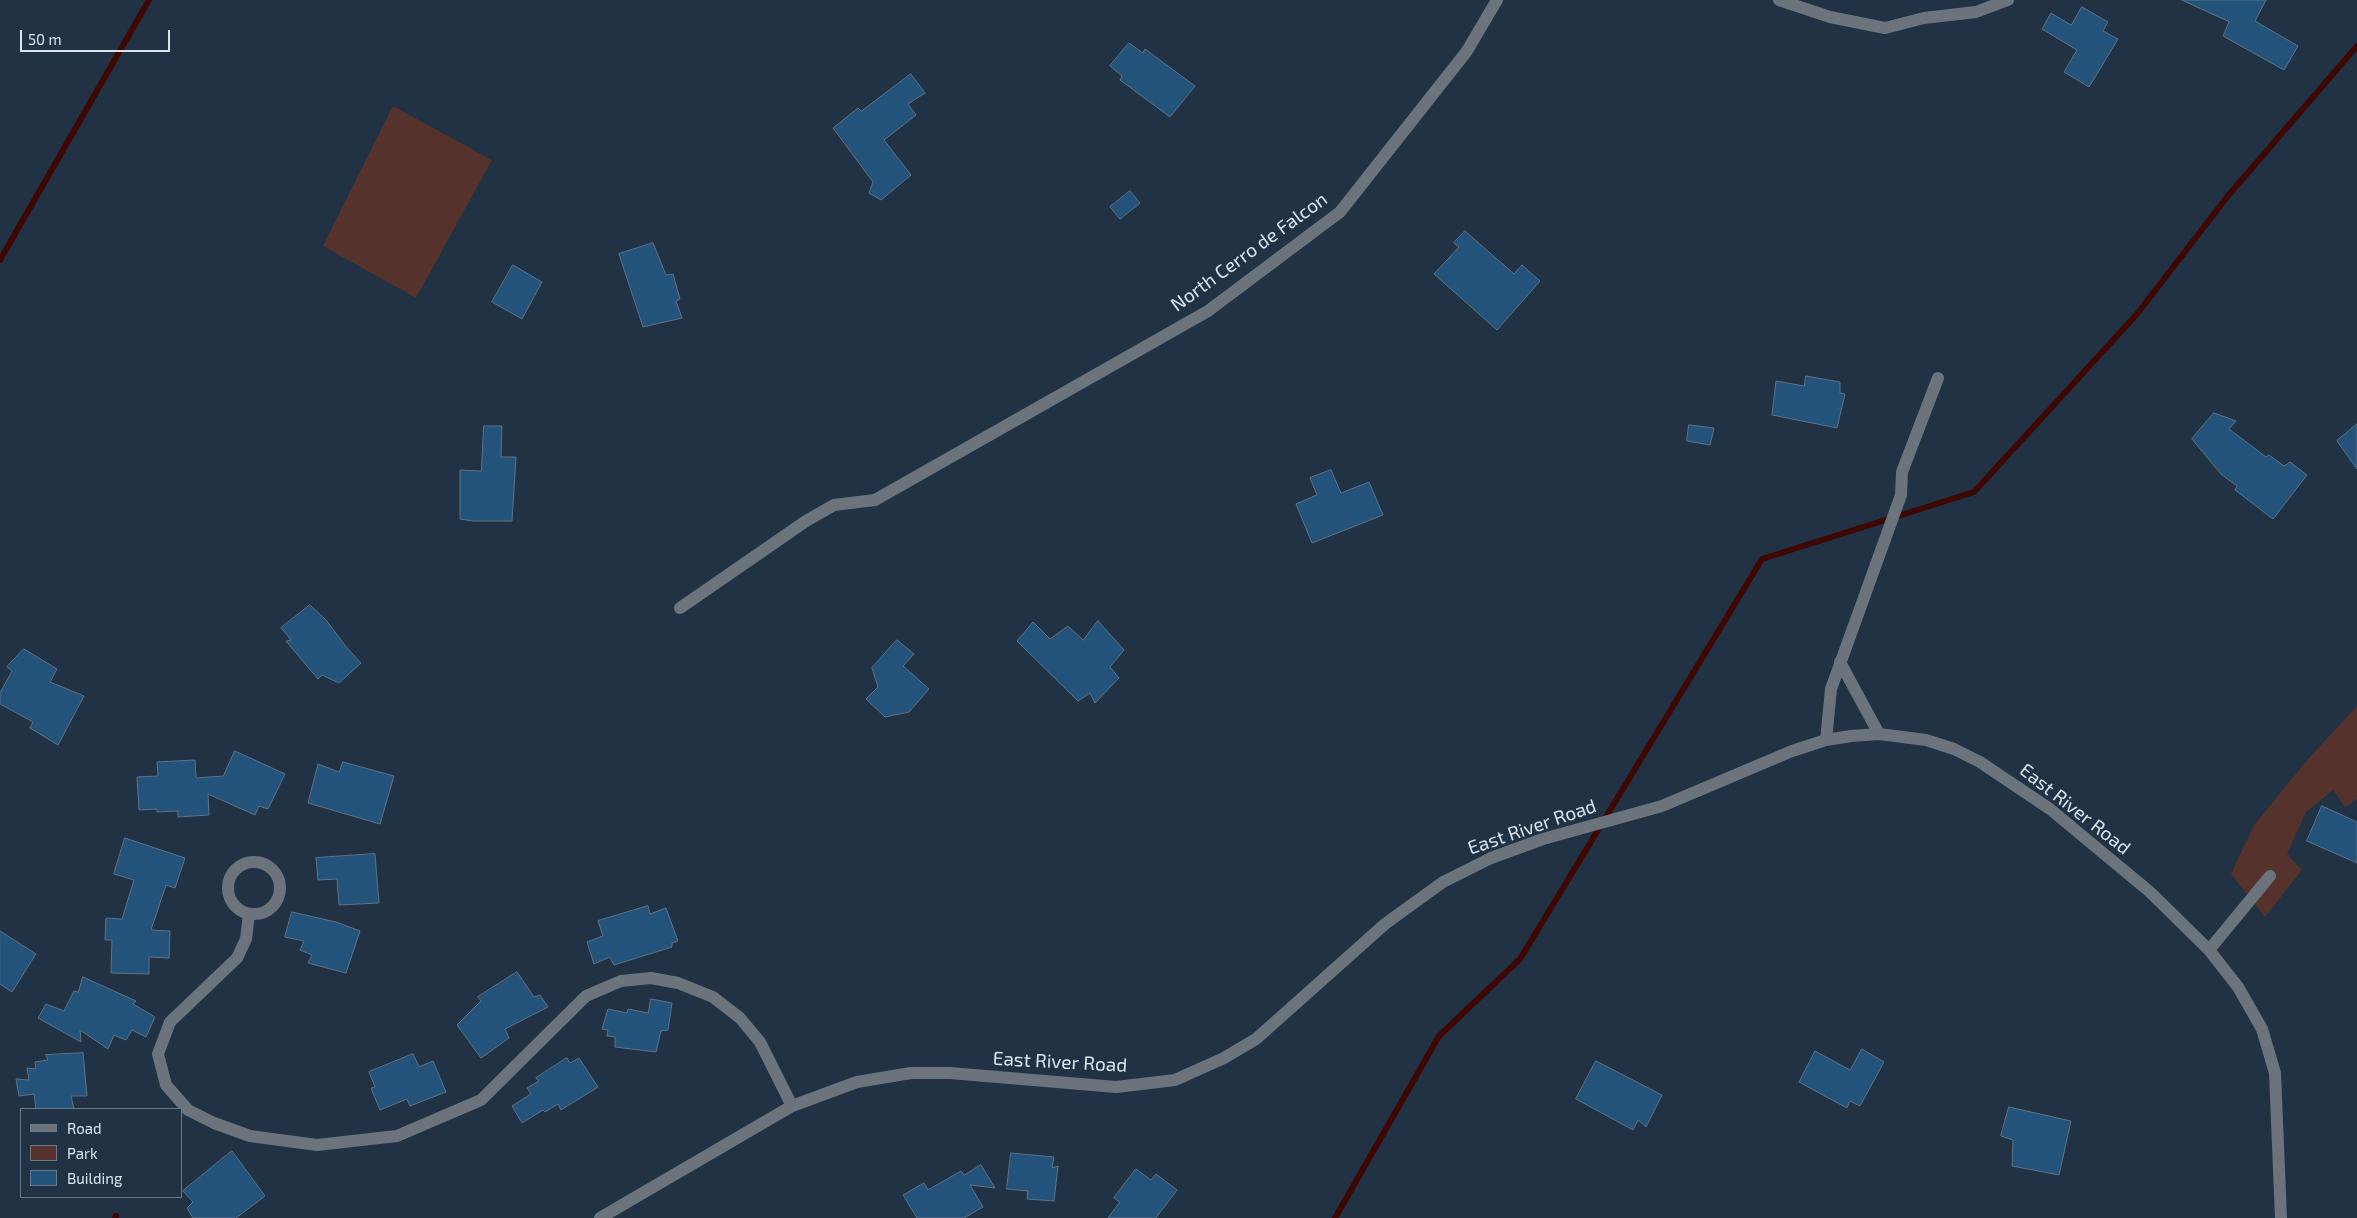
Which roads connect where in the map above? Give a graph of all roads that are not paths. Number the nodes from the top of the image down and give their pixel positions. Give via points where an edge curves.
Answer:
1 (1497, 0) edge
2 (1779, 0) edge
3 (2008, 0) edge
4 (1938, 378) dead end
5 (680, 608) dead end
6 (1840, 662) junction
7 (1879, 734) junction
8 (1826, 740) junction
9 (2270, 876) dead end
10 (249, 914) junction
11 (2209, 950) junction
12 (792, 1106) junction
13 (600, 1218) edge
14 (2281, 1218) edge

1 - 5 street, North Cerro de Falcon via 1467,50 1340,212 1208,311 875,500 834,505
2 - 3 street via 1830,18 1885,28 1924,18 1976,12
4 - 6 street via 1902,472 1901,494
6 - 7 street
6 - 8 street via 1831,689
7 - 8 street, East River Road
7 - 11 street, East River Road via 1926,740 1980,762 2050,809 2150,892
8 - 12 street, East River Road via 1662,806 1491,858 1443,882 1350,954 1256,1039 1224,1058 1175,1080 1116,1087 950,1073 911,1073 857,1082
9 - 11 street
10 - 10 street via 258,914 273,906 280,889 274,872 251,862 236,869 228,883 230,899 241,911
10 - 12 street via 246,939 237,958 170,1022 158,1054 166,1086 188,1110 250,1136 317,1145 397,1136 481,1100 586,996 621,981 651,978 678,983 713,998 740,1018 760,1042
11 - 14 street, East River Road via 2238,987 2262,1029 2275,1073
12 - 13 street, East River Road

